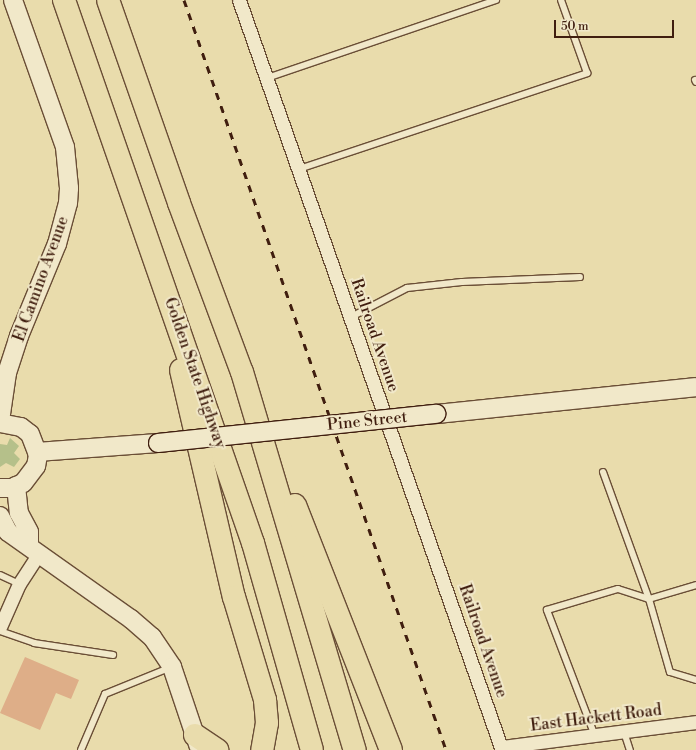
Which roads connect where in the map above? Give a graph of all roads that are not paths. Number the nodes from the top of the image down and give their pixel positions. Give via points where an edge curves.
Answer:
1 (13, 0) edge
2 (64, 0) edge
3 (108, 0) edge
4 (239, 0) edge
5 (496, 0) edge
6 (561, 0) edge
7 (266, 78) junction
8 (299, 169) junction
9 (155, 258) junction
10 (580, 276) dead end
11 (351, 317) junction
12 (242, 372) junction
13 (696, 387) edge
14 (0, 422) edge
15 (37, 452) junction
16 (603, 472) dead end
17 (8, 487) edge
18 (0, 516) edge
19 (34, 549) junction
20 (0, 575) edge
21 (19, 584) junction
22 (696, 585) edge
23 (649, 599) junction
24 (0, 627) edge
25 (0, 631) edge
26 (113, 655) dead end
27 (172, 667) junction
28 (696, 680) edge
29 (696, 722) edge
30 (624, 732) junction
31 (595, 736) junction
32 (198, 742) edge
33 (261, 747) edge
34 (501, 748) edge
35 (81, 750) edge
36 (217, 750) edge
37 (312, 750) edge
38 (355, 750) edge
39 (391, 750) edge
40 (630, 750) edge

1 - 14 street, El Camino Avenue via 65,147 69,188 68,203 59,237 19,336 7,373
2 - 9 highway, Golden State Highway
3 - 12 highway
4 - 7 street, Railroad Avenue
5 - 7 lane
6 - 8 lane via 586,73
7 - 8 street, Railroad Avenue
8 - 11 street, Railroad Avenue
9 - 33 highway via 234,597 264,700 267,723
9 - 37 highway, Golden State Highway via 253,542
10 - 11 lane via 462,282 407,288
11 - 34 street, Railroad Avenue
12 - 38 highway
12 - 39 highway
13 - 15 street, Pine Street, bridge via 158,443
14 - 15 street via 21,427 30,434
15 - 17 street via 36,466 31,476
16 - 23 lane
17 - 19 street
18 - 19 street via 8,532
19 - 21 street
19 - 27 street via 132,619 152,637
20 - 21 lane
21 - 24 street
22 - 23 lane
23 - 28 lane via 670,672
23 - 31 lane via 618,588 547,610
25 - 26 lane via 34,643
27 - 32 street
27 - 35 lane via 105,694
29 - 30 street, East Hackett Road
30 - 31 street, East Hackett Road
30 - 40 lane
31 - 34 street, East Hackett Road
32 - 36 highway

